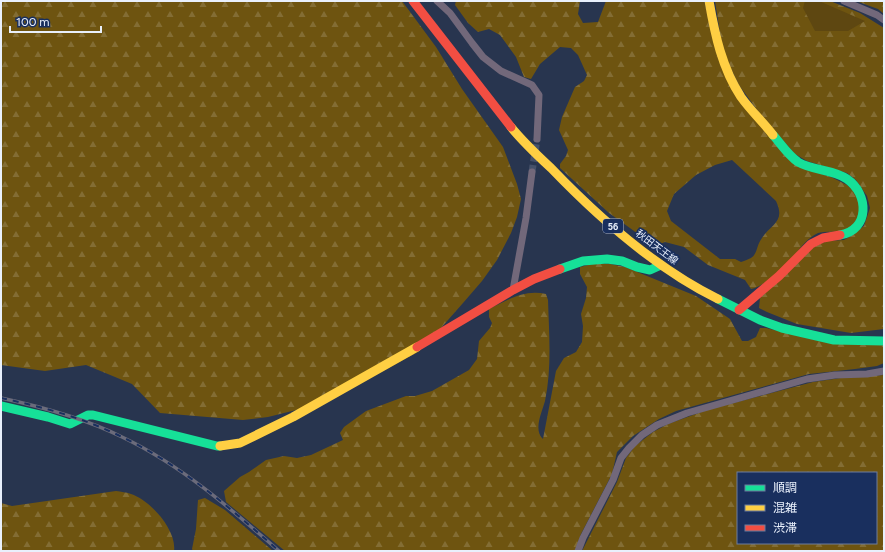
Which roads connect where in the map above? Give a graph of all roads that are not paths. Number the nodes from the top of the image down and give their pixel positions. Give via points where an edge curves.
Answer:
1 (413, 1) edge
2 (437, 1) edge
3 (709, 1) edge
4 (844, 1) edge
5 (884, 20) edge
6 (537, 139) tunnel mouth
7 (532, 172) tunnel mouth
8 (661, 265) junction
9 (512, 290) junction
10 (739, 310) junction
11 (884, 341) edge
12 (884, 370) edge
13 (1, 406) edge
14 (578, 551) edge

1 - 8 street, 秋田天王線 / 56 via 515,132 573,191
2 - 6 street via 450,13 483,57 501,71 532,85 539,95
3 - 10 street via 717,42 738,92 798,162 848,180 859,192 863,202 860,224 852,232 817,240
4 - 5 street
7 - 9 street
8 - 9 street via 650,270 622,261 583,261
8 - 10 street, 秋田天王線 / 56 via 701,291
9 - 13 street via 293,417 240,443 217,446 93,415 70,424
10 - 11 street, 秋田天王線 / 56 via 782,328 834,340
12 - 14 street via 808,379 688,413 657,425 642,435 621,458

